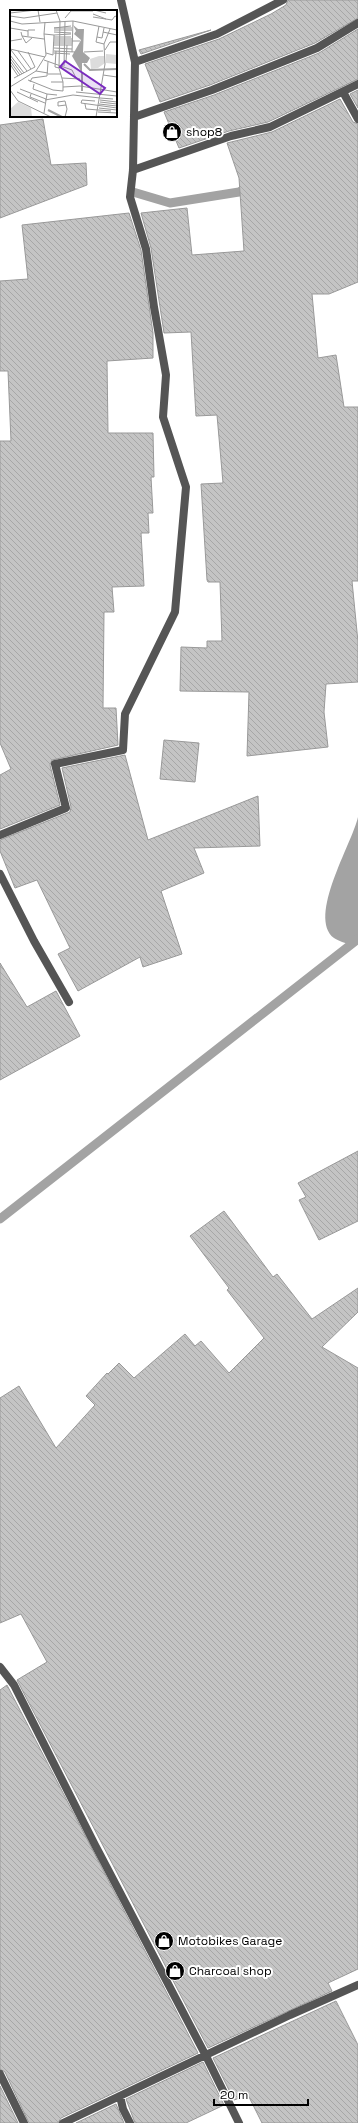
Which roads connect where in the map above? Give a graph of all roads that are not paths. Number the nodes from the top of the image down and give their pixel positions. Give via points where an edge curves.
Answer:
1 (121, 0) edge
2 (282, 0) edge
3 (358, 23) edge
4 (135, 62) junction
5 (358, 84) edge
6 (343, 92) junction
7 (134, 117) junction
8 (358, 119) edge
9 (133, 170) junction
10 (0, 834) edge
11 (0, 874) edge
12 (69, 1002) dead end
13 (0, 1667) edge
14 (358, 1985) edge
15 (206, 2056) junction
16 (0, 2074) edge
17 (120, 2096) junction
18 (24, 2123) edge
19 (63, 2123) edge
20 (130, 2123) edge
21 (239, 2123) edge

1 - 4 street
2 - 4 street via 217,34
3 - 7 street via 317,48 212,90
4 - 7 street
5 - 6 street
6 - 8 street
6 - 9 street via 270,127 231,136
7 - 9 street
9 - 10 street via 130,197 146,249 166,375 163,417 186,487 175,612 125,714 124,750 55,764 66,808
11 - 12 street
13 - 15 street via 14,1685
14 - 15 street
15 - 17 street
15 - 21 street
16 - 18 street
17 - 19 street
17 - 20 street

